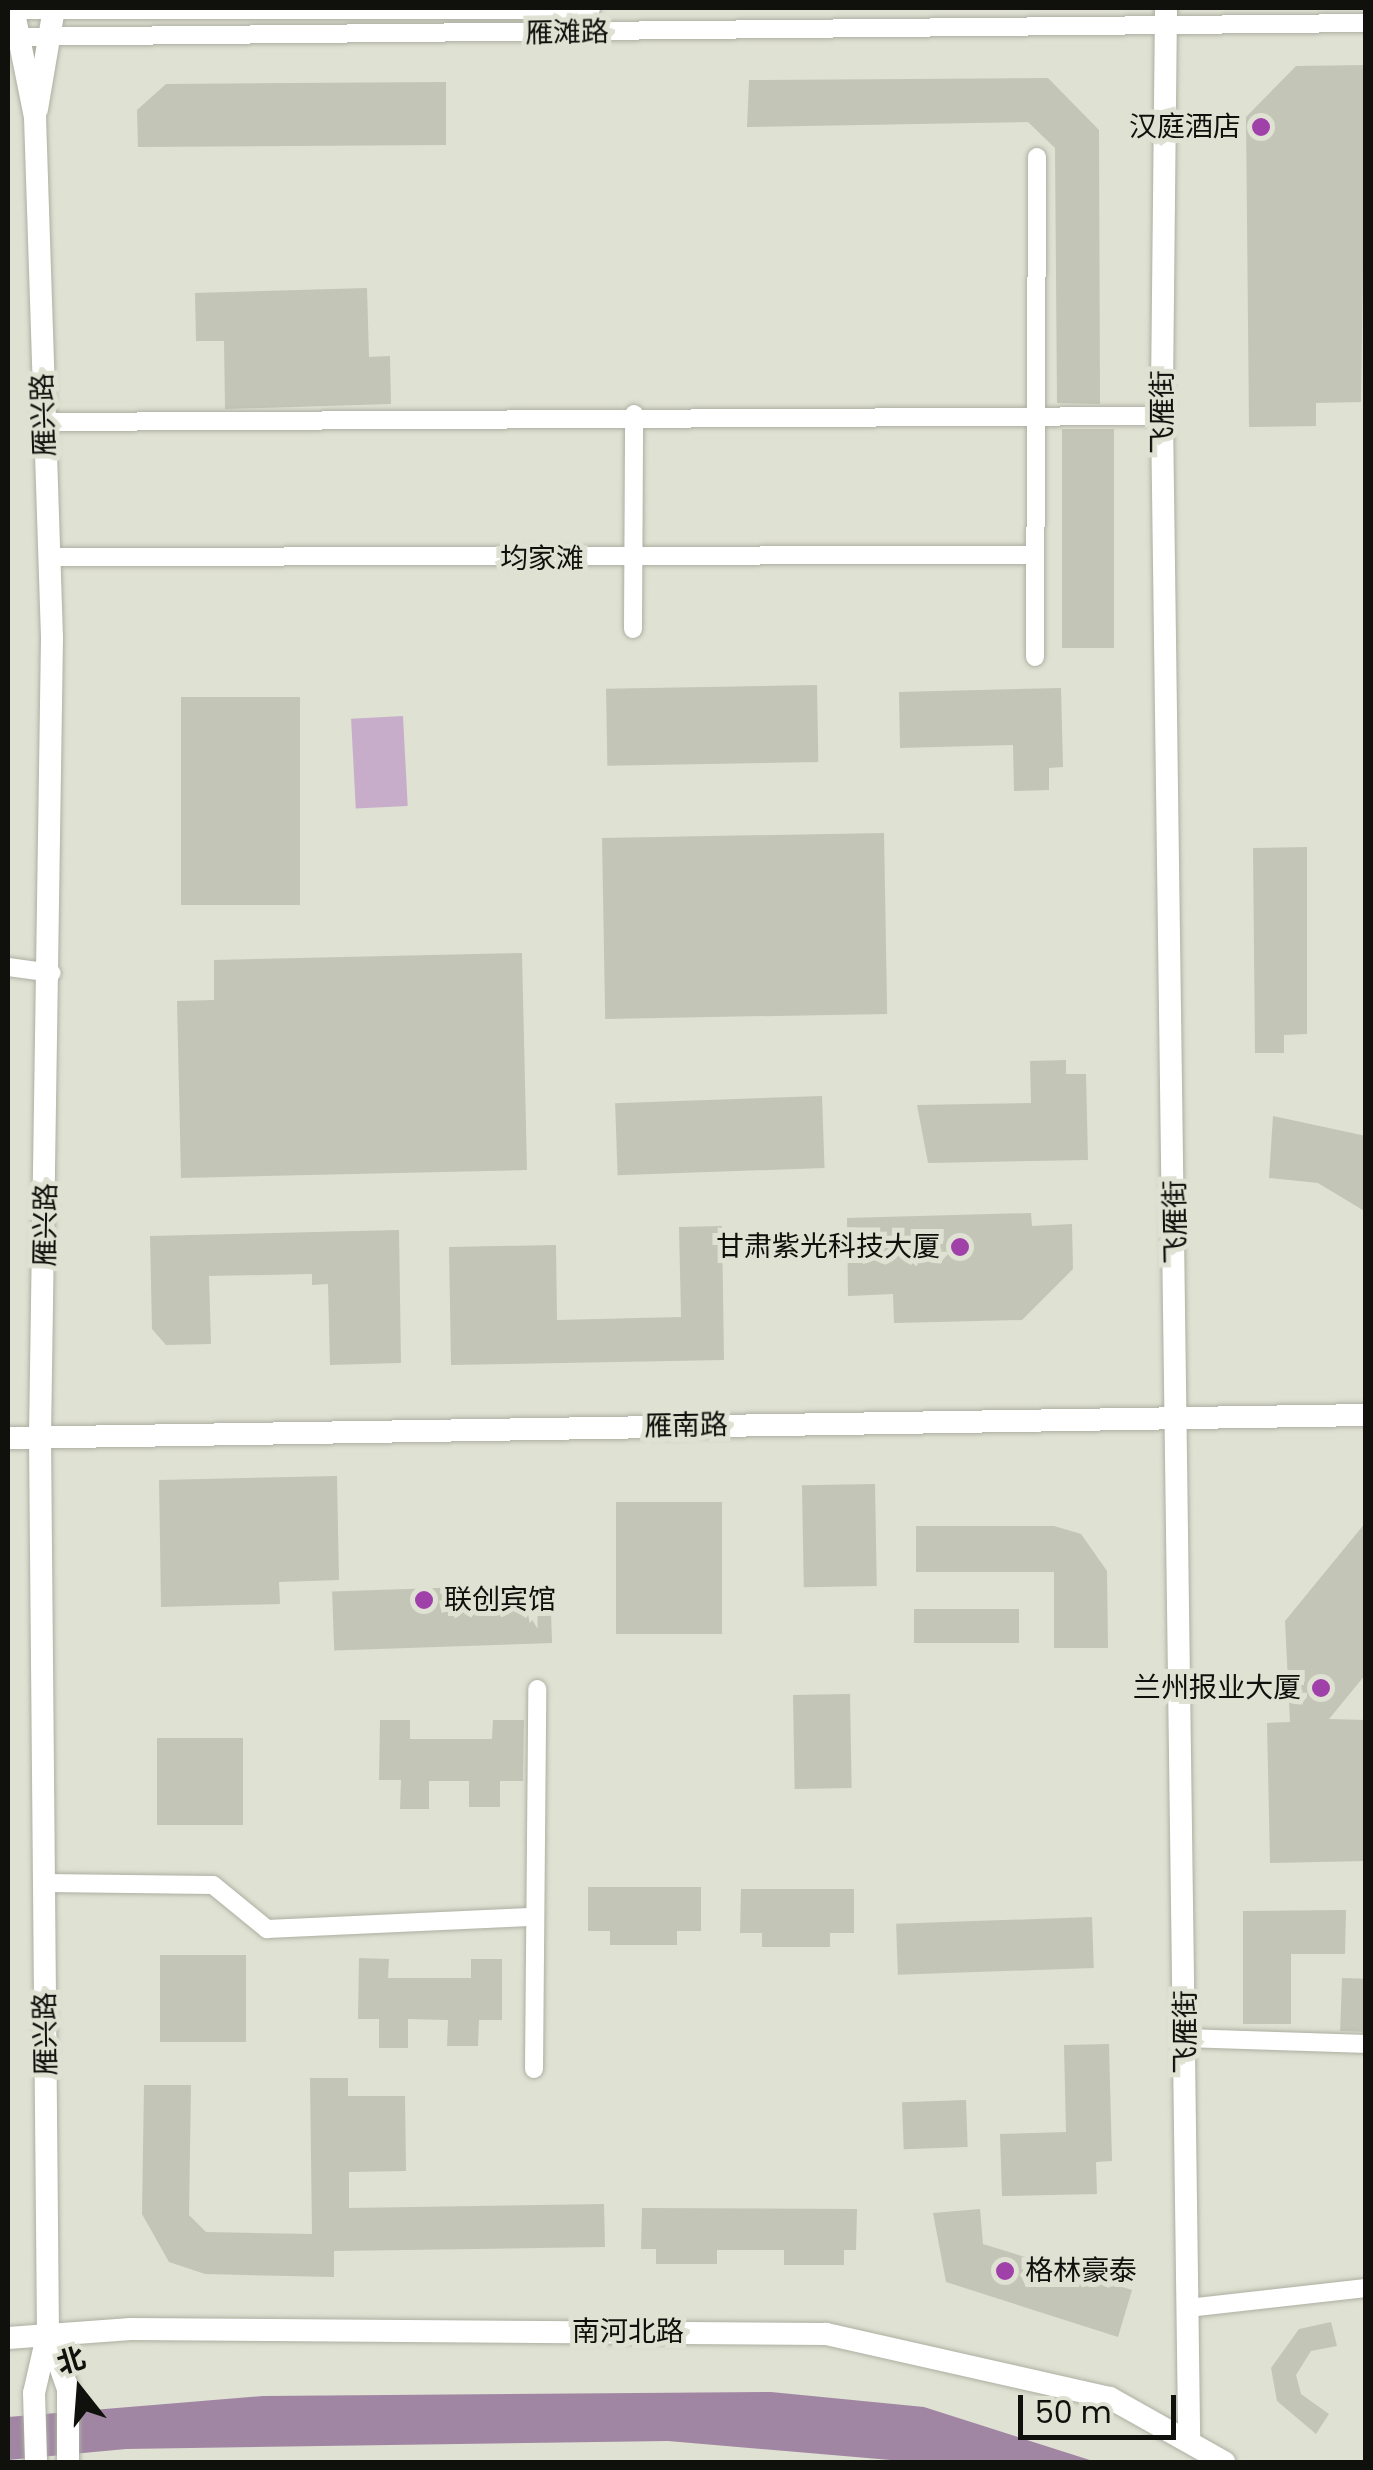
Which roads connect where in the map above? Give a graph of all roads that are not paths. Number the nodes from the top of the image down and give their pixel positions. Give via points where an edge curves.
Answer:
1 (13, 8) edge
2 (23, 8) edge
3 (54, 8) edge
4 (589, 8) edge
5 (1167, 17) edge
6 (1366, 23) edge
7 (13, 37) edge
8 (53, 37) junction
9 (35, 117) junction
10 (1037, 157) dead end
11 (1035, 412) junction
12 (634, 414) junction
13 (1162, 416) junction
14 (44, 422) junction
15 (1035, 555) junction
16 (49, 558) junction
17 (633, 559) junction
18 (633, 630) dead end
19 (1035, 657) dead end
20 (8, 967) edge
21 (52, 973) junction
22 (1366, 1415) edge
23 (1181, 1418) junction
24 (40, 1437) junction
25 (8, 1438) edge
26 (537, 1689) dead end
27 (45, 1883) junction
28 (535, 1916) junction
29 (1186, 2038) junction
30 (1366, 2044) edge
31 (534, 2069) dead end
32 (1366, 2288) edge
33 (1188, 2308) junction
34 (48, 2332) junction
35 (8, 2338) edge
36 (1189, 2437) junction
37 (36, 2462) edge
38 (68, 2462) edge
39 (1224, 2462) edge

1 - 7 main road, 雁兴路
2 - 3 main road, 雁滩路
3 - 4 main road, 雁滩路
3 - 8 main road, 雁兴路
5 - 6 street, 雁滩路
5 - 8 street, 雁滩路
5 - 13 main road, 飞雁街
7 - 8 street, 雁滩路
7 - 9 main road, 雁兴路
8 - 9 main road, 雁兴路
9 - 14 main road, 雁兴路
10 - 11 street
11 - 12 street
11 - 13 street
11 - 15 street
12 - 14 street
12 - 17 street
13 - 23 main road, 飞雁街
14 - 16 main road, 雁兴路
15 - 17 street, 均家滩
15 - 19 street
16 - 17 street, 均家滩
16 - 21 main road, 雁兴路
17 - 18 street
20 - 21 street
21 - 24 main road, 雁兴路
22 - 23 main road, 雁南路
23 - 24 main road, 雁南路
23 - 29 main road, 飞雁街
24 - 25 main road, 雁南路
24 - 27 main road, 雁兴路
26 - 28 street
27 - 28 street via 213,1885 268,1929
27 - 34 main road, 雁兴路
28 - 31 street
29 - 30 street
29 - 33 main road, 飞雁街
32 - 33 street
33 - 36 main road, 飞雁街
34 - 35 main road, 南河北路
34 - 36 main road, 南河北路 via 826,2334 1110,2398
34 - 37 main road via 34,2393
34 - 38 main road via 68,2389
36 - 39 main road, 南河北路

